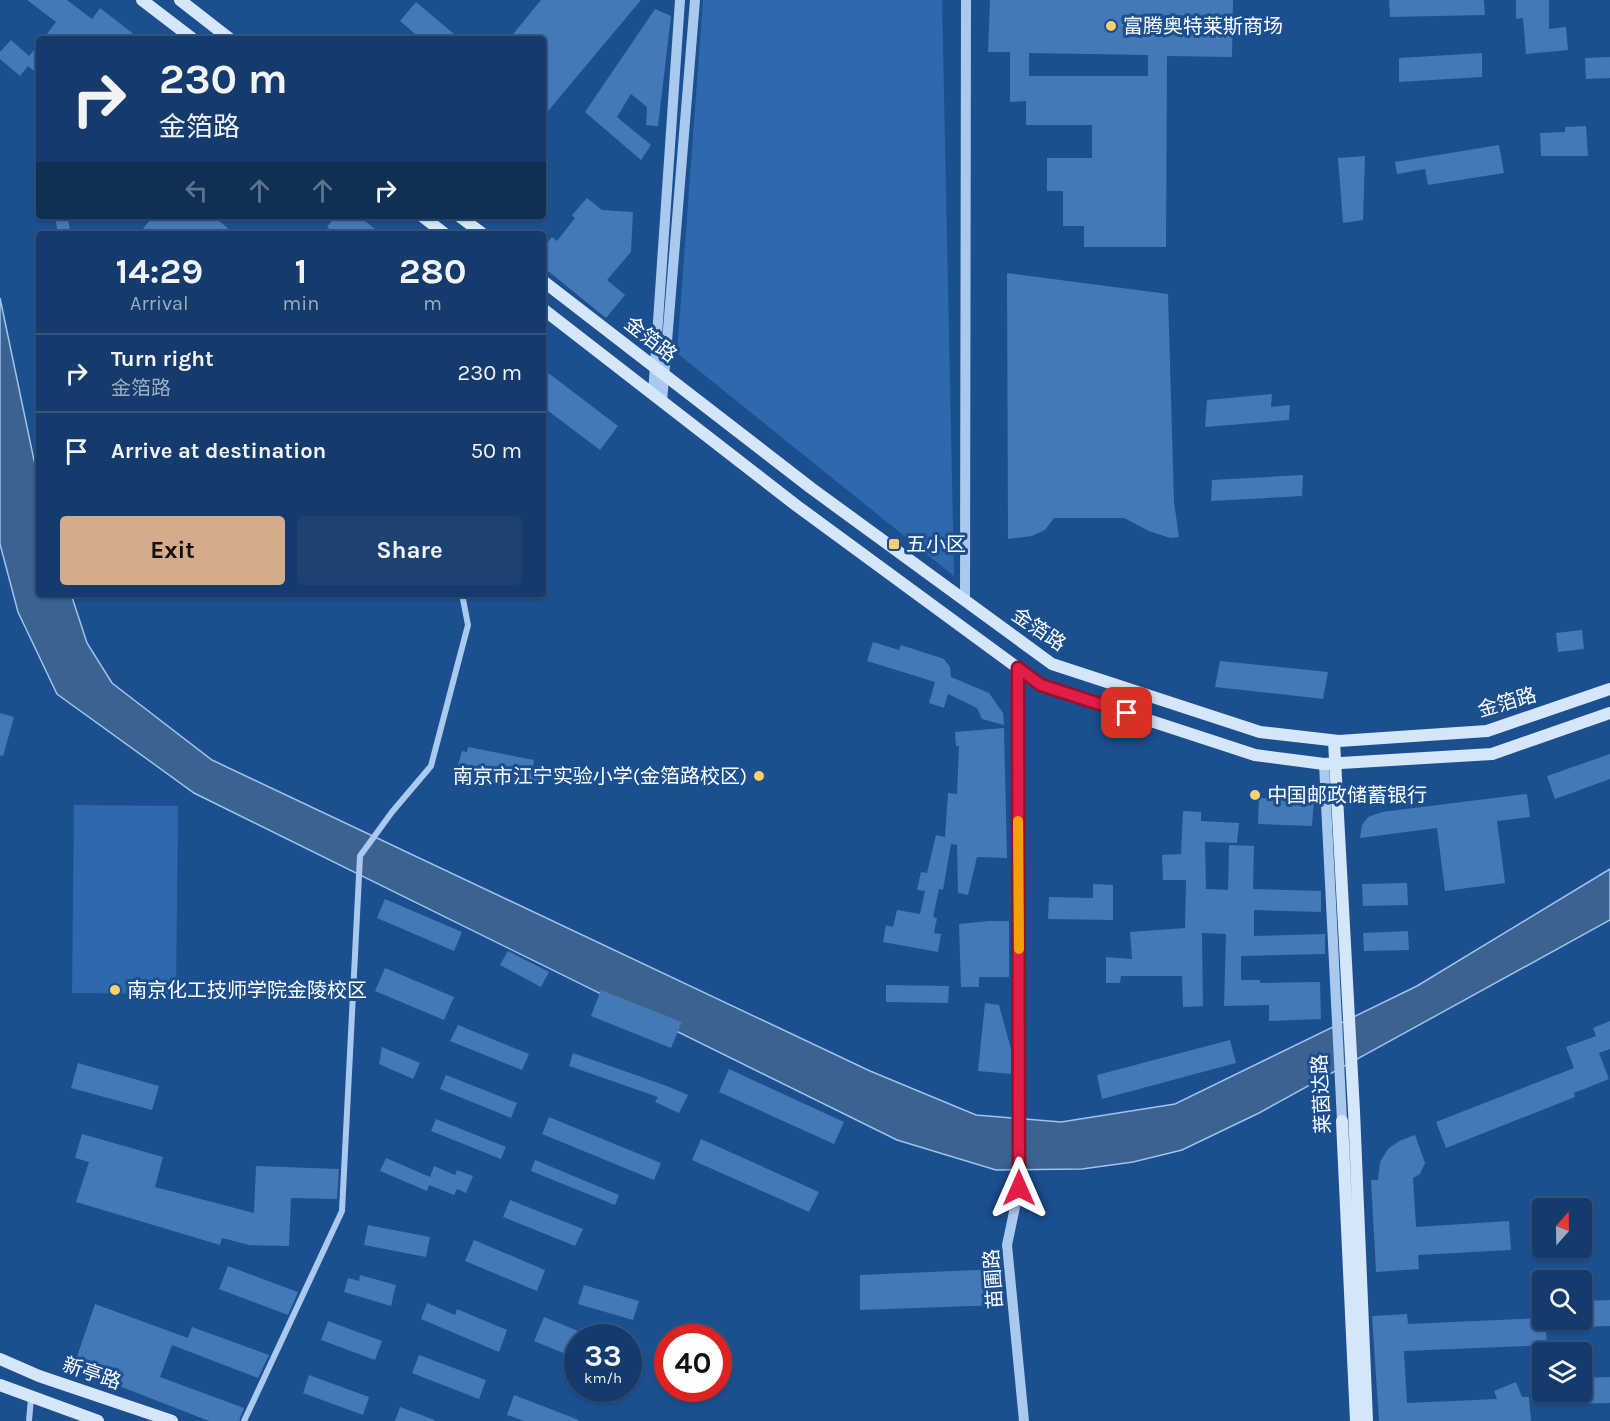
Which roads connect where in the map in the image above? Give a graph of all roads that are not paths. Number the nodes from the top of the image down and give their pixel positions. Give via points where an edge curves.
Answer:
1 (142, 0) edge
2 (180, 0) edge
3 (680, 0) edge
4 (695, 0) edge
5 (966, 0) edge
6 (189, 36) edge
7 (226, 36) edge
8 (426, 219) edge
9 (463, 219) edge
10 (441, 231) edge
11 (479, 231) edge
12 (546, 283) edge
13 (546, 311) edge
14 (660, 371) junction
15 (658, 398) junction
16 (463, 597) edge
17 (965, 601) junction
18 (1018, 668) junction
19 (1610, 689) edge
20 (1610, 713) edge
21 (1334, 741) junction
22 (1330, 764) junction
23 (1342, 1121) joint
24 (0, 1359) edge
25 (0, 1385) edge
26 (31, 1398) junction
27 (29, 1421) edge
28 (98, 1421) edge
29 (172, 1421) edge
30 (244, 1421) edge
31 (1024, 1421) edge
32 (1356, 1421) edge
33 (1367, 1421) edge

1 - 6 main road
2 - 7 main road
3 - 14 street
4 - 14 street
5 - 17 street
8 - 10 main road
9 - 11 main road
12 - 14 main road, 金箔路
13 - 15 main road
14 - 15 street
14 - 17 main road, 金箔路
15 - 18 main road
16 - 30 street via 468,625 431,766 360,856 342,1211
17 - 21 main road, 金箔路 via 1052,664 1260,732
18 - 22 main road via 1041,685 1255,755
18 - 31 street, 苗圃路 via 1019,1188 1006,1245
19 - 21 main road, 金箔路 via 1487,731
20 - 22 main road via 1492,754
21 - 22 main road
22 - 23 street, 莱茵达路
22 - 33 main road via 1350,1038
23 - 32 main road, 莱茵达路
24 - 29 main road, 新亭路
25 - 26 main road
26 - 27 street
26 - 28 main road

